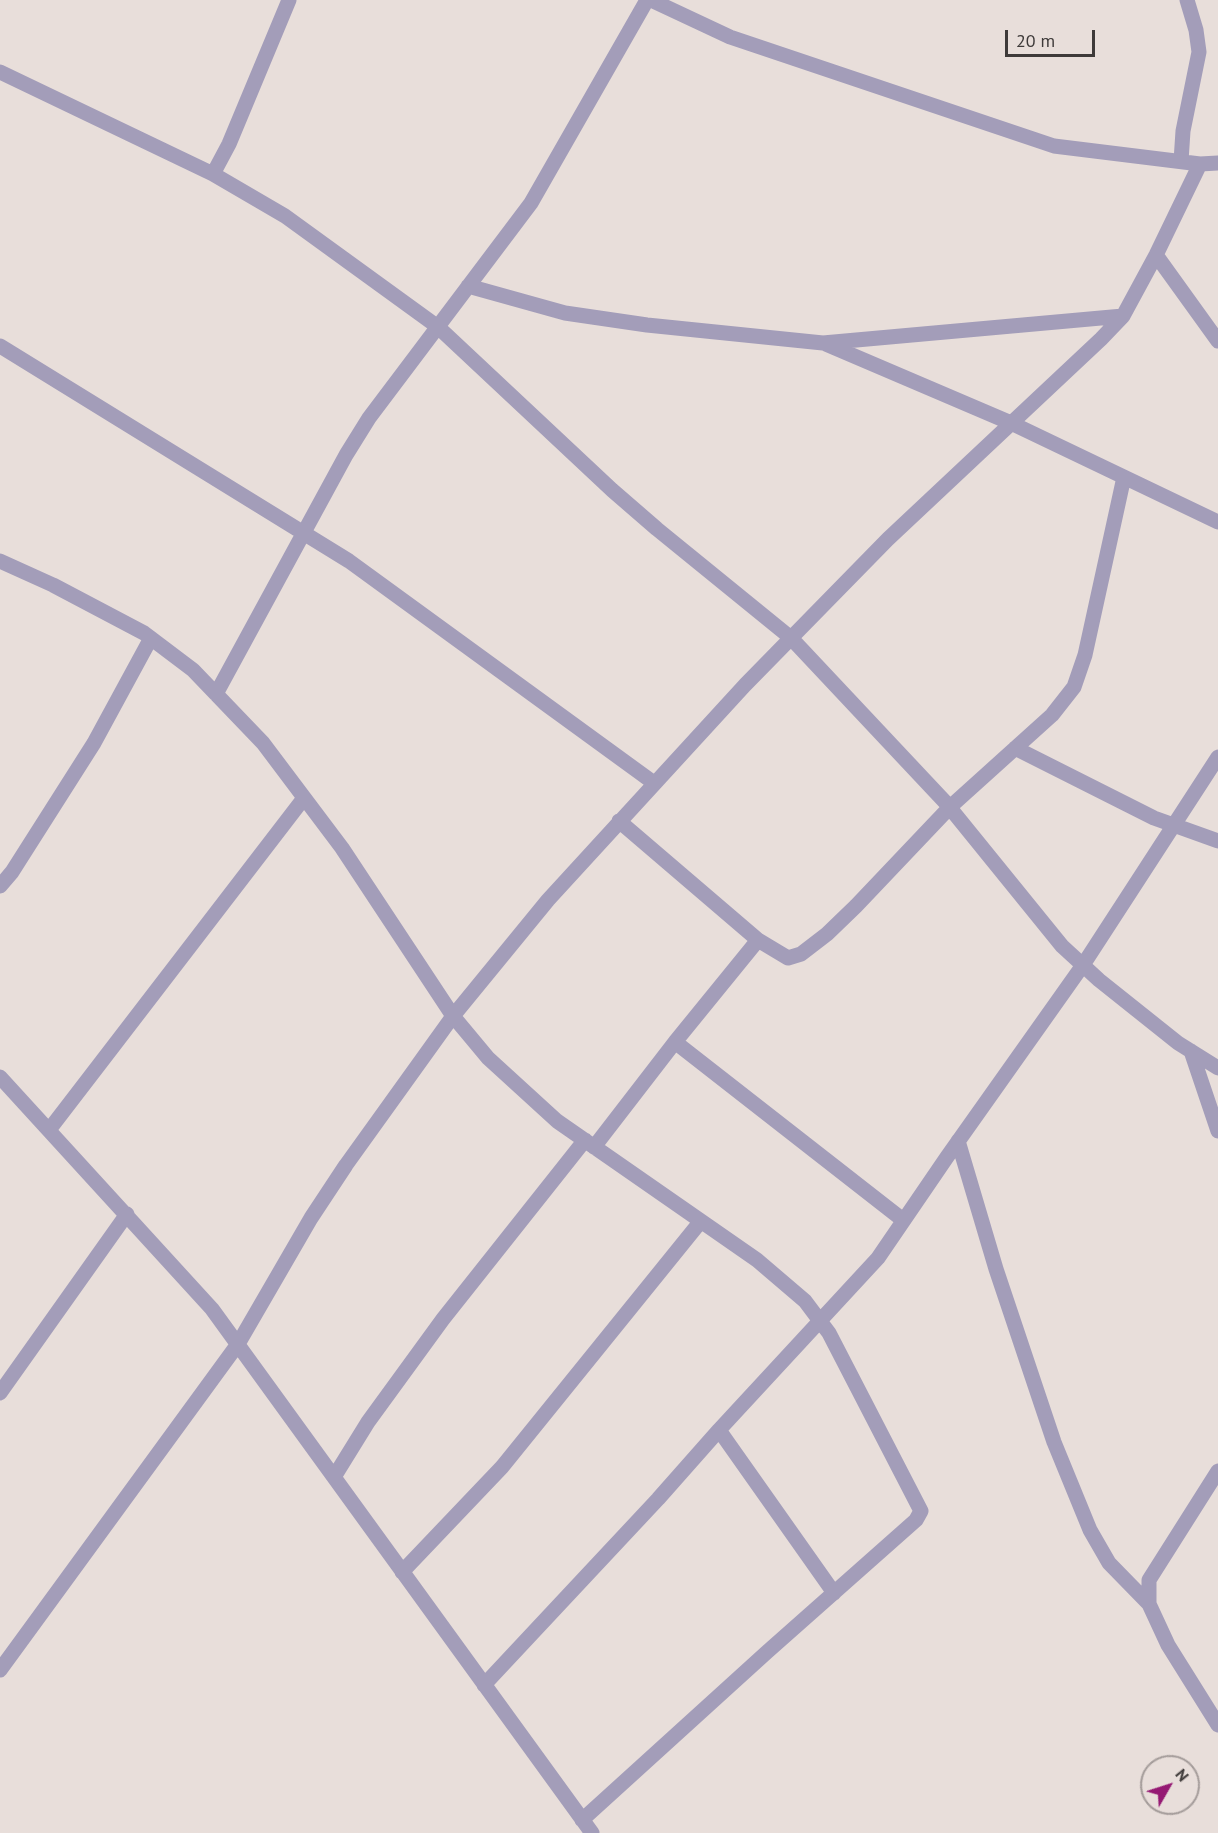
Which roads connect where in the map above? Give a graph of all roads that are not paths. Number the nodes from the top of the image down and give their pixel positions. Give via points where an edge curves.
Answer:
1 (289, 0) edge
2 (649, 0) edge
3 (1187, 0) edge
4 (684, 7) edge
5 (0, 72) edge
6 (1181, 161) junction
7 (1218, 163) edge
8 (1200, 164) junction
9 (213, 174) junction
10 (1156, 255) junction
11 (468, 286) junction
12 (1123, 316) junction
13 (438, 327) junction
14 (1218, 341) edge
15 (824, 343) junction
16 (0, 346) edge
17 (1011, 423) junction
18 (1124, 477) junction
19 (1218, 522) edge
20 (304, 533) junction
21 (1, 563) edge
22 (151, 638) junction
23 (791, 638) junction
24 (216, 694) junction
25 (1015, 748) junction
26 (1218, 757) edge
27 (654, 783) junction
28 (304, 798) junction
29 (950, 807) junction
30 (619, 821) junction
31 (1174, 826) junction
32 (1218, 841) edge
33 (0, 886) edge
34 (758, 940) junction
35 (1083, 966) junction
36 (453, 1016) junction
37 (675, 1042) junction
38 (1191, 1051) junction
39 (1218, 1068) edge
40 (1, 1082) edge
41 (49, 1130) junction
42 (1218, 1131) edge
43 (958, 1141) junction
44 (589, 1144) junction
45 (127, 1214) junction
46 (903, 1220) junction
47 (700, 1221) junction
48 (819, 1320) junction
49 (238, 1344) junction
50 (0, 1393) edge
51 (719, 1430) junction
52 (1218, 1471) edge
53 (334, 1477) junction
54 (402, 1572) junction
55 (834, 1593) junction
56 (1149, 1604) junction
57 (0, 1670) edge
58 (484, 1685) junction
59 (1218, 1725) edge
60 (582, 1820) junction
61 (592, 1833) edge

1 - 9 street
2 - 4 street
2 - 11 street via 531,203
3 - 6 street via 1199,52
4 - 6 street via 730,37 1054,146
5 - 9 street
6 - 8 street
7 - 8 street
8 - 10 street
9 - 13 street via 285,216
10 - 12 street
10 - 14 street
11 - 13 street
11 - 15 street via 565,313
12 - 15 street
12 - 17 street
13 - 20 street via 369,418
13 - 23 street via 612,490
15 - 17 street
16 - 20 street
17 - 18 street
17 - 23 street via 888,539
18 - 19 street
18 - 25 street via 1085,656 1074,687 1052,715
20 - 24 street
20 - 27 street via 359,568
21 - 22 street via 63,590
22 - 24 street via 193,670
22 - 33 street via 94,743
23 - 27 street
23 - 29 street
24 - 28 street via 263,743
25 - 29 street
25 - 31 street
26 - 31 street
27 - 30 street
28 - 36 street via 342,848
28 - 41 street
29 - 34 street via 856,906 801,954 788,958
29 - 35 street via 1062,946
30 - 34 street
30 - 36 street
31 - 32 street
31 - 35 street
34 - 37 street
35 - 38 street
35 - 43 street
36 - 44 street via 488,1058 557,1121
36 - 49 street via 310,1218
37 - 44 street
37 - 46 street
38 - 39 street
38 - 42 street
40 - 41 street
41 - 45 street
43 - 46 street
43 - 56 street via 1054,1442 1090,1530 1109,1563
44 - 47 street
44 - 53 street via 443,1319 368,1422
45 - 49 street
45 - 50 street
46 - 48 street via 878,1258
47 - 48 street via 805,1300
47 - 54 street via 502,1467
48 - 51 street
48 - 55 street via 921,1511 916,1520
49 - 53 street
49 - 57 street
51 - 55 street
51 - 58 street
52 - 56 street via 1149,1580
53 - 54 street
54 - 58 street
55 - 60 street
56 - 59 street via 1168,1645
58 - 60 street
60 - 61 street

